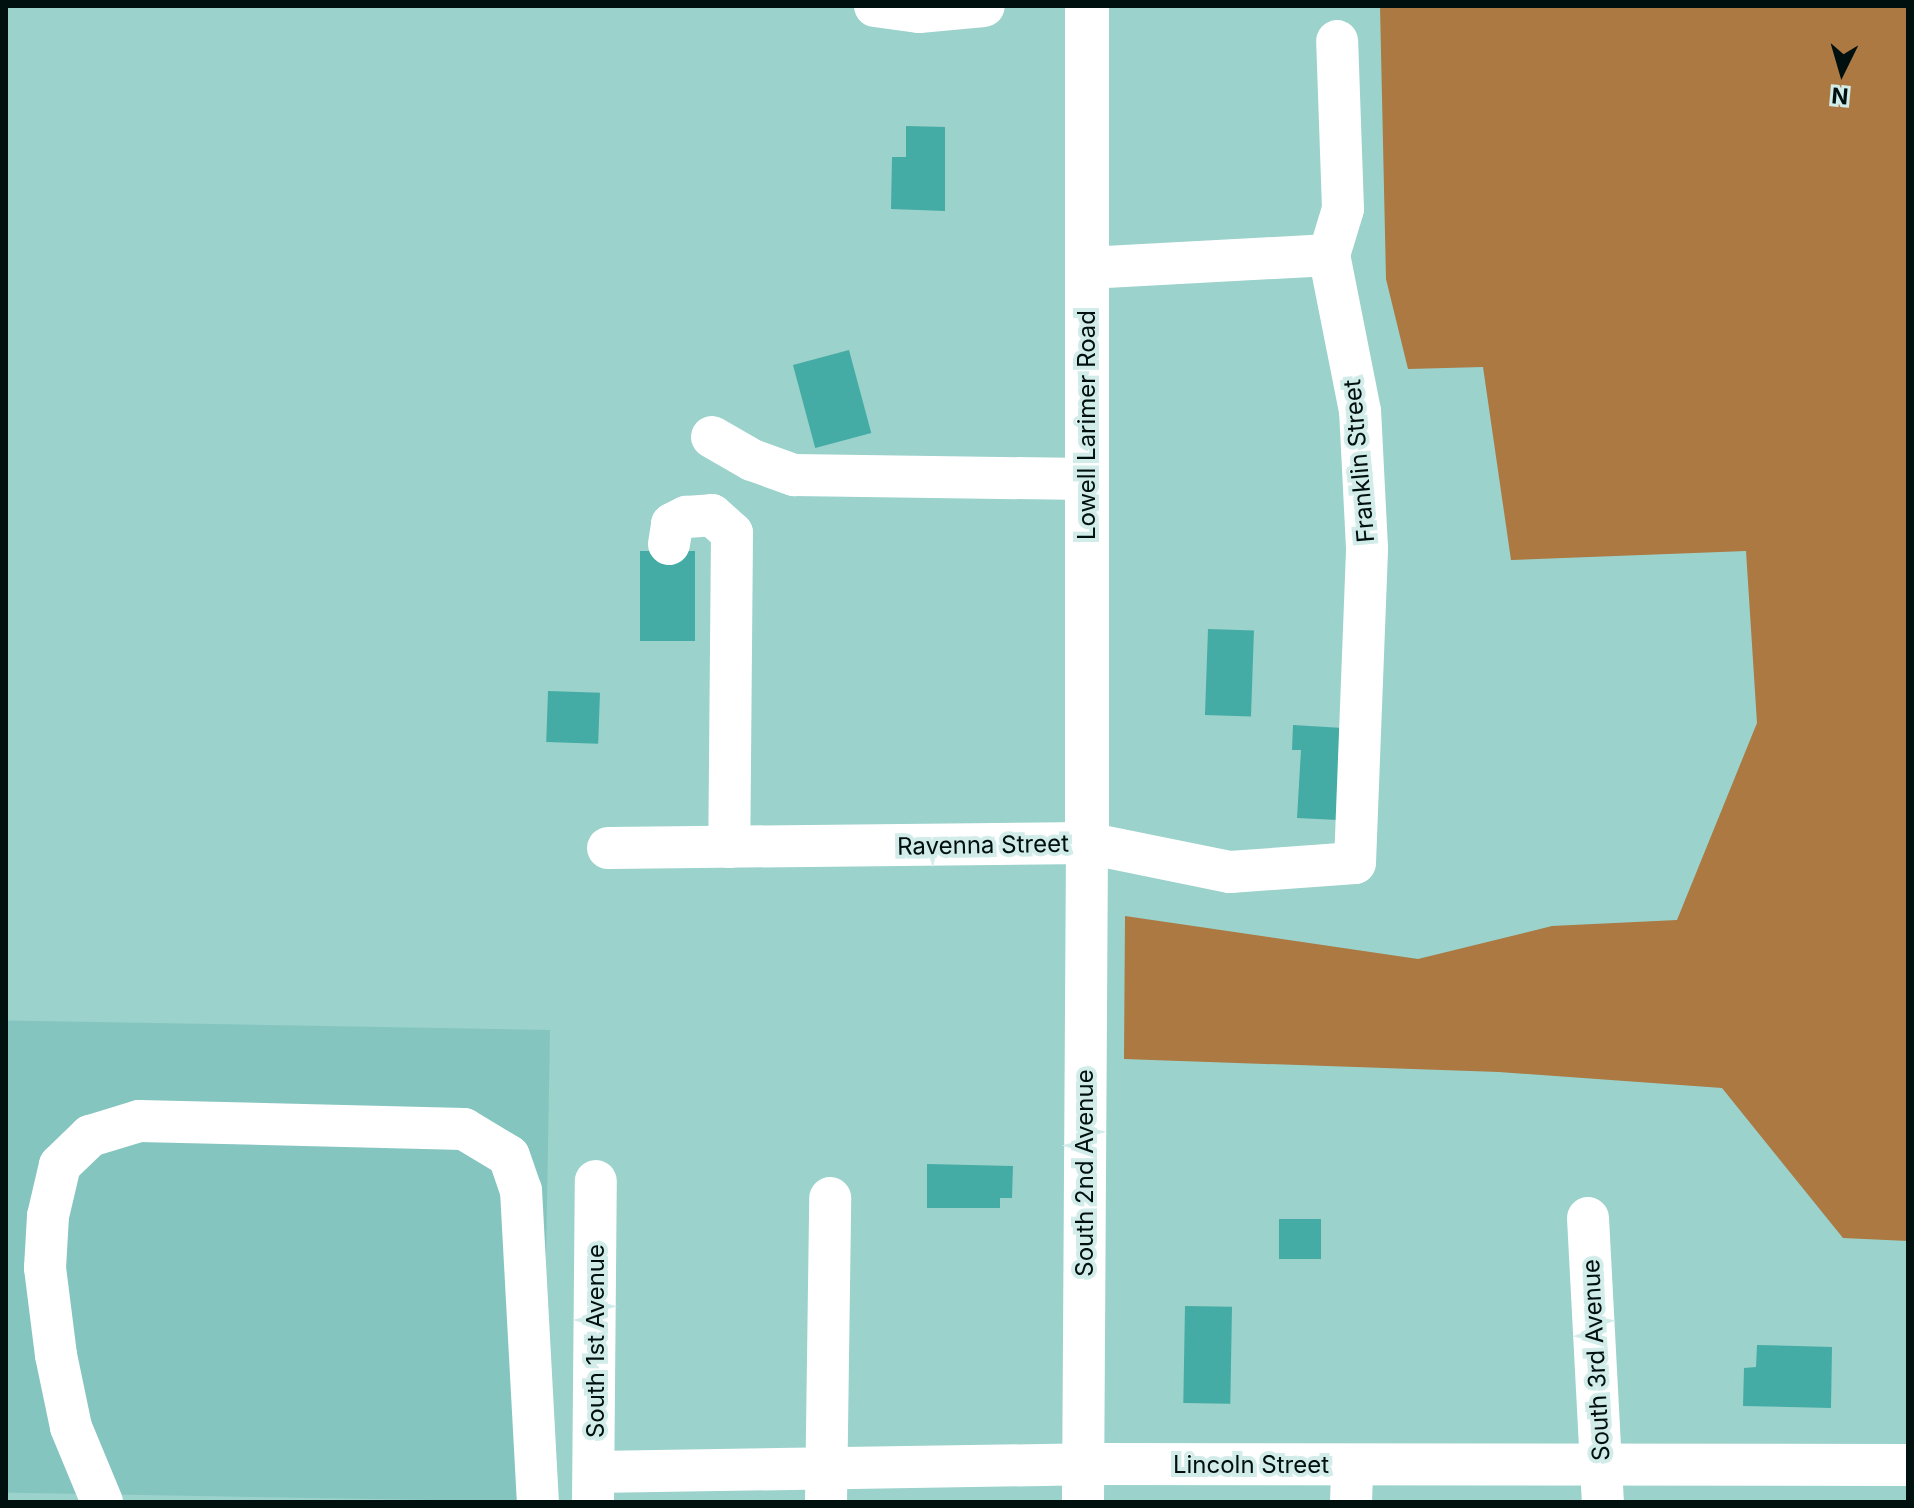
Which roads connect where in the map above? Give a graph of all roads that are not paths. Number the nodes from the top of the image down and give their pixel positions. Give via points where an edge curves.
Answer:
1 (875, 6) edge
2 (984, 6) edge
3 (1087, 6) edge
4 (1337, 41) dead end
5 (1329, 255) junction
6 (1087, 268) junction
7 (712, 437) dead end
8 (1087, 479) junction
9 (669, 544) dead end
10 (1087, 843) junction
11 (729, 847) junction
12 (608, 848) dead end
13 (1355, 863) joint
14 (596, 1181) dead end
15 (830, 1198) dead end
16 (1588, 1218) dead end
17 (1882, 1477) edge
18 (1083, 1483) edge
19 (1351, 1484) edge
20 (1603, 1484) edge
21 (827, 1485) edge
22 (594, 1487) edge
23 (102, 1502) edge
24 (538, 1502) edge

1 - 2 street via 919,12
3 - 6 main road, Lowell Larimer Road
4 - 5 street via 1343,209
5 - 6 street
5 - 13 street, Franklin Street via 1360,411 1367,548
6 - 8 main road, Lowell Larimer Road
7 - 8 street via 752,460 794,475
8 - 10 main road, Lowell Larimer Road
9 - 11 street via 672,524 686,517 712,515 732,533
10 - 11 street, Ravenna Street
10 - 13 street, Ravenna Street via 1230,872
10 - 18 street, South 2nd Avenue
11 - 12 street, Ravenna Street
14 - 22 street, South 1st Avenue
15 - 21 street
16 - 20 street, South 3rd Avenue
17 - 20 street, Lincoln Street
18 - 19 street, Lincoln Street
18 - 21 street, Lincoln Street
19 - 20 street, Lincoln Street
21 - 22 street, Lincoln Street
23 - 24 street via 71,1427 56,1355 45,1268 48,1216 60,1165 90,1136 139,1121 464,1129 509,1156 521,1190

